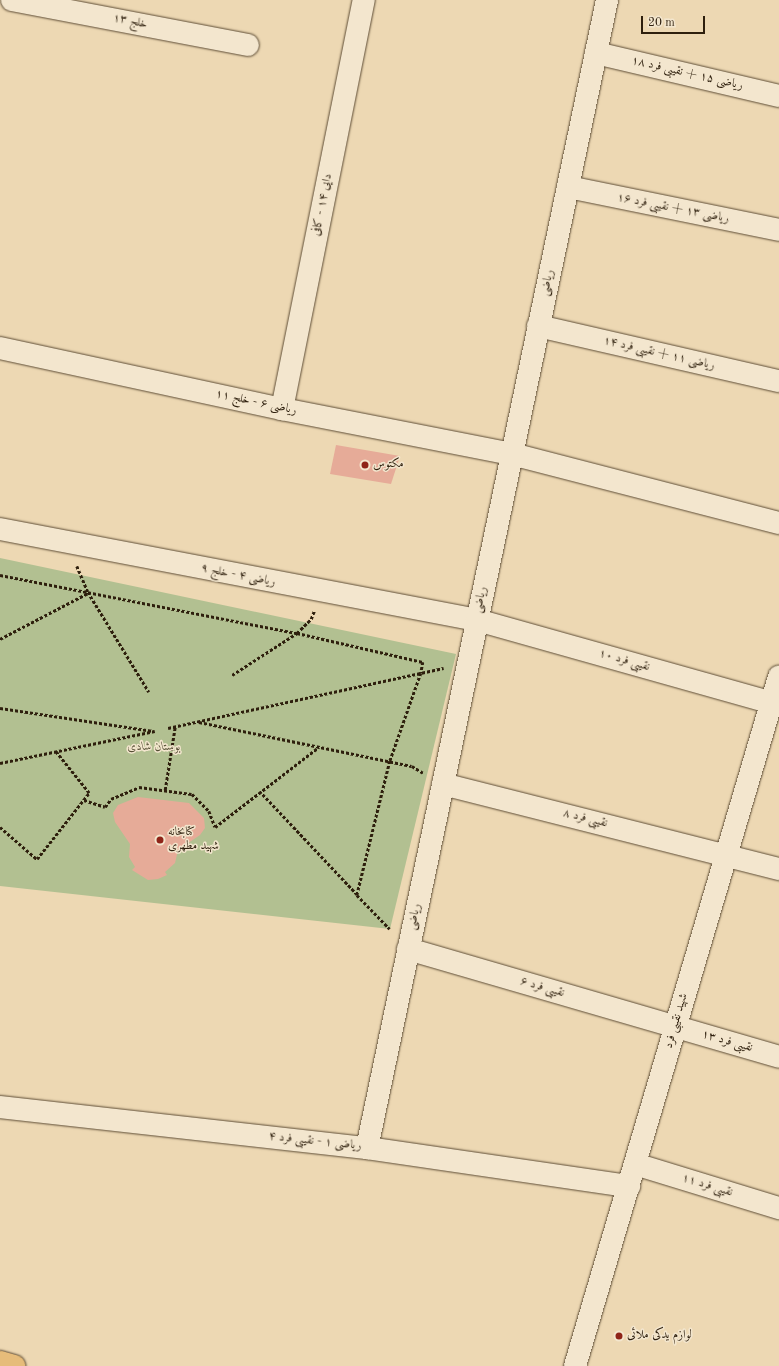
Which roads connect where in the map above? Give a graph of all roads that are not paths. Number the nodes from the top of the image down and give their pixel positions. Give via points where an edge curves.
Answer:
1 (12, 0) edge
2 (364, 0) edge
3 (607, 0) edge
4 (248, 45) dead end
5 (596, 53) junction
6 (779, 96) edge
7 (568, 187) junction
8 (779, 230) edge
9 (538, 326) junction
10 (0, 348) edge
11 (779, 381) edge
12 (282, 409) junction
13 (512, 454) junction
14 (779, 523) edge
15 (0, 529) edge
16 (477, 620) junction
17 (779, 677) edge
18 (775, 704) edge
19 (443, 784) junction
20 (727, 854) junction
21 (779, 869) edge
22 (408, 949) junction
23 (676, 1027) junction
24 (779, 1057) edge
25 (0, 1107) edge
26 (367, 1148) junction
27 (635, 1164) junction
28 (629, 1186) junction
29 (779, 1208) edge
30 (0, 1362) edge
31 (14, 1366) edge
32 (575, 1366) edge

1 - 4 street, خلج ۱۳
2 - 12 street, دایی ۱۴ - کافی
3 - 5 street, ریاضی
5 - 6 street, ریاضی ۱۵ + نقیبی فرد ۱۸
5 - 7 street, ریاضی
7 - 8 street, ریاضی ۱۳ + نقیبی فرد ۱۶
7 - 9 street, ریاضی
9 - 11 street, ریاضی ۱۱ + نقیبی فرد ۱۴
9 - 13 street, ریاضی
10 - 12 street, ریاضی ۶ - خلج ۱۱
12 - 13 street, ریاضی ۶ - خلج ۱۱
13 - 14 street, ریاضی ۶ - خلج ۱۱
13 - 16 street, ریاضی
15 - 16 street, ریاضی ۴ - خلج ۹
16 - 18 street, نقیبی فرد ۱۰
16 - 19 street, ریاضی
17 - 18 street, شهید نقیبی فرد
18 - 20 street, شهید نقیبی فرد
19 - 20 street, نقیبی فرد ۸
19 - 22 street, ریاضی
20 - 21 street, نقیبی فرد ۸
20 - 23 street, شهید نقیبی فرد
22 - 23 street, نقیبی فرد ۶
22 - 26 street, ریاضی
23 - 24 street, نقیبی فرد ۱۳
23 - 27 street, شهید نقیبی فرد
25 - 26 street, ریاضی ۱ - نقیبی فرد ۴
26 - 28 street, ریاضی ۱ - نقیبی فرد ۴
27 - 28 street, شهید نقیبی فرد
27 - 29 street, نقیبی فرد ۱۱
28 - 32 street, شهید نقیبی فرد
30 - 31 main road

